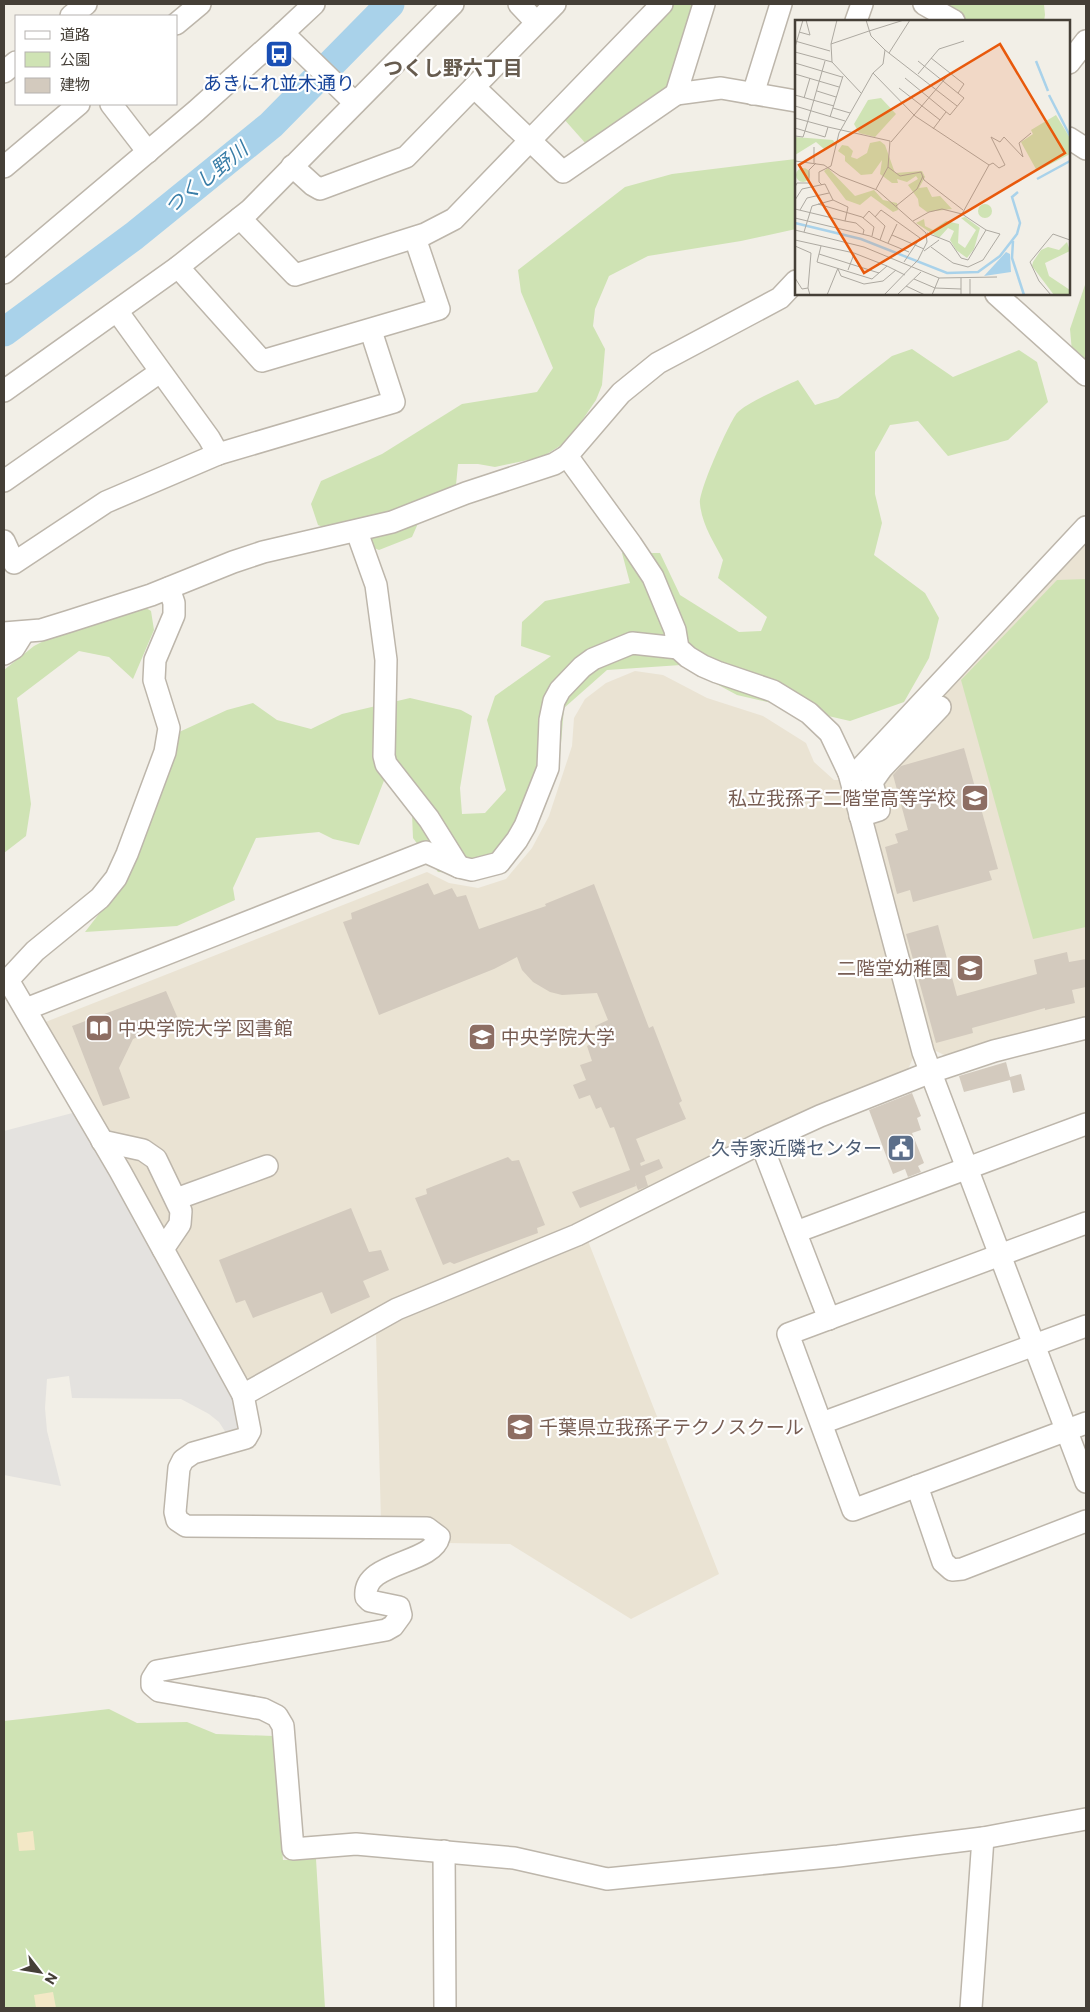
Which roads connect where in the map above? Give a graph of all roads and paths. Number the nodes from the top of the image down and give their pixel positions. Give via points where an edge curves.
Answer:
1 (86, 4) edge
2 (314, 4) edge
3 (453, 4) edge
4 (518, 4) edge
5 (555, 4) edge
6 (662, 4) edge
7 (704, 4) edge
8 (781, 4) edge
9 (862, 4) edge
10 (924, 4) edge
11 (195, 5) edge
12 (72, 15) edge
13 (856, 20) edge
14 (952, 20) edge
15 (178, 22) edge
16 (536, 22) junction
17 (283, 33) junction
18 (1086, 41) edge
19 (1070, 62) edge
20 (15, 63) edge
21 (4, 72) edge
22 (474, 87) junction
23 (676, 94) junction
24 (753, 94) junction
25 (795, 101) edge
26 (355, 103) junction
27 (79, 105) edge
28 (111, 105) edge
29 (1070, 139) edge
30 (530, 140) junction
31 (1086, 149) edge
32 (148, 152) junction
33 (292, 166) junction
34 (4, 168) edge
35 (240, 218) junction
36 (415, 238) junction
37 (178, 267) junction
38 (4, 273) edge
39 (795, 282) edge
40 (997, 295) edge
41 (117, 311) junction
42 (371, 331) junction
43 (160, 372) junction
44 (1086, 375) edge
45 (4, 391) edge
46 (218, 454) junction
47 (567, 456) junction
48 (4, 481) edge
49 (1086, 527) edge
50 (357, 532) junction
51 (4, 541) edge
52 (169, 588) junction
53 (14, 633) edge
54 (678, 648) junction
55 (4, 654) edge
56 (940, 707) dead end
57 (849, 773) junction
58 (860, 816) junction
59 (458, 867) junction
60 (6, 982) edge
61 (26, 1009) junction
62 (1086, 1028) edge
63 (931, 1072) junction
64 (1086, 1124) edge
65 (102, 1141) junction
66 (761, 1143) junction
67 (267, 1166) dead end
68 (968, 1168) junction
69 (176, 1199) junction
70 (1086, 1223) edge
71 (796, 1232) junction
72 (163, 1249) junction
73 (1000, 1255) junction
74 (829, 1319) junction
75 (1086, 1326) edge
76 (1034, 1345) junction
77 (243, 1395) junction
78 (822, 1422) junction
79 (1076, 1426) edge
80 (1086, 1482) edge
81 (917, 1486) junction
82 (1086, 1521) edge
83 (1086, 1819) edge
84 (982, 1838) junction
85 (444, 1851) junction
86 (445, 2008) edge
87 (970, 2008) edge

1 - 12 street
2 - 17 street
3 - 26 street
4 - 16 street
5 - 16 street
6 - 30 street
7 - 23 street
8 - 24 street
9 - 13 street
10 - 14 street
11 - 15 street
16 - 22 street
17 - 26 street
17 - 32 street
18 - 19 street
20 - 21 street
22 - 30 street
22 - 33 street via 406,157 320,189
23 - 24 street via 721,88
23 - 30 street via 562,172
24 - 25 street
26 - 33 street
27 - 34 street
28 - 32 street
29 - 31 street
30 - 36 street via 454,219
32 - 38 street
33 - 35 street
35 - 36 street via 295,275
35 - 37 street
36 - 42 street via 439,309
37 - 41 street
37 - 42 street via 262,361
39 - 47 street via 780,298 658,363 637,379
40 - 44 street
41 - 43 street
41 - 45 street
42 - 46 street via 394,402
43 - 46 street
43 - 48 street
46 - 51 street via 106,502 14,563
47 - 50 street via 554,464 466,493 411,516
47 - 54 street via 632,544 652,577 675,630
49 - 57 street via 859,770
50 - 52 street via 263,552
50 - 59 street via 376,585 386,660 386,764 429,819
52 - 53 street via 70,622
52 - 60 street via 174,615 155,660 154,680 168,728 165,752 127,854 116,878 100,898 35,951
53 - 55 street via 14,648
54 - 57 street via 703,666 773,691 809,712 830,733
54 - 59 street via 632,642 593,659 569,679 551,711 548,768 517,840 499,863 476,870
56 - 58 street via 872,782 879,810
57 - 58 street
58 - 63 street
59 - 61 street via 426,852
60 - 61 street
61 - 65 street
62 - 63 street via 994,1051
63 - 66 street
63 - 68 street
64 - 68 street
65 - 69 street via 150,1153
65 - 72 street
66 - 71 street
66 - 77 street via 577,1234 398,1308
67 - 69 street
68 - 71 street
68 - 73 street
69 - 72 street via 182,1218
70 - 73 street
71 - 74 street
72 - 77 street
73 - 74 street
73 - 76 street
74 - 78 street via 788,1334
75 - 76 street
76 - 78 street
76 - 79 street
77 - 85 street via 250,1431 246,1438 193,1453 183,1460 179,1468 177,1520 186,1526 427,1528 439,1540 430,1549 387,1569 368,1584 366,1598 370,1601 399,1607 401,1615 386,1630 157,1671 152,1685 159,1691 263,1709 277,1716 282,1726 293,1849 356,1844
78 - 81 street via 852,1510
79 - 80 street
79 - 81 street
81 - 82 street via 943,1562 952,1570
83 - 84 street
84 - 85 street via 607,1880 514,1858
84 - 87 street
85 - 86 street

